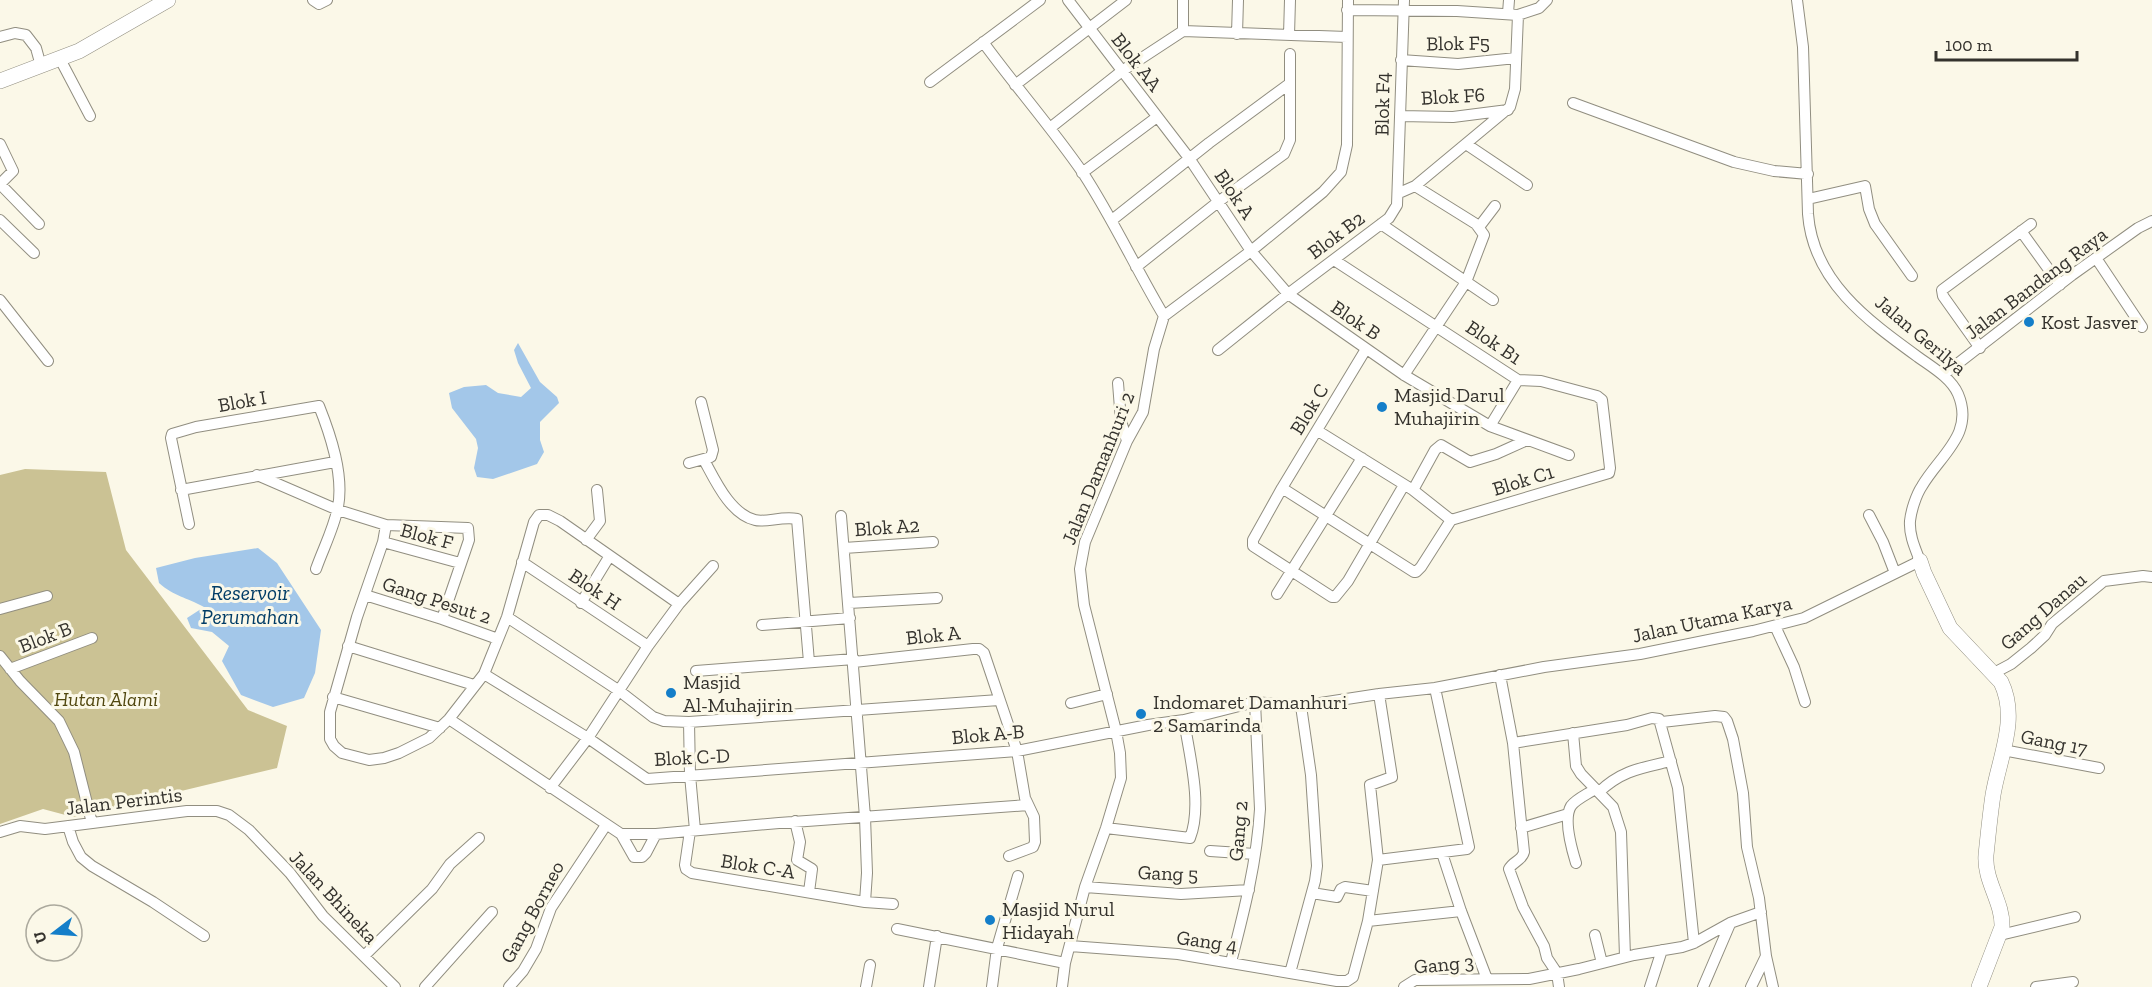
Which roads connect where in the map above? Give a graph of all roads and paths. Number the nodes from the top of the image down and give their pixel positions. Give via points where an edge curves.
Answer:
1 (168, 0) edge
2 (314, 0) edge
3 (327, 0) edge
4 (1040, 0) edge
5 (1068, 0) edge
6 (1126, 0) edge
7 (1183, 0) edge
8 (1238, 0) edge
9 (1290, 0) edge
10 (1509, 0) edge
11 (1547, 0) edge
12 (1797, 0) edge
13 (1347, 5) edge
14 (1404, 5) edge
15 (1457, 5) edge
16 (1513, 14) junction
17 (1088, 28) junction
18 (1183, 31) junction
19 (1237, 34) junction
20 (1289, 35) junction
21 (1347, 37) junction
22 (0, 38) edge
23 (983, 42) junction
24 (1290, 54) dead end
25 (1516, 58) junction
26 (60, 59) junction
27 (1401, 60) junction
28 (41, 66) junction
29 (1122, 71) junction
30 (1, 77) edge
31 (930, 82) dead end
32 (1289, 84) junction
33 (1015, 85) junction
34 (1573, 103) dead end
35 (1509, 110) junction
36 (90, 116) dead end
37 (1400, 116) junction
38 (1157, 117) junction
39 (1050, 128) junction
40 (0, 144) edge
41 (1466, 144) junction
42 (1189, 158) junction
43 (1082, 173) junction
44 (1808, 174) junction
45 (0, 184) edge
46 (1527, 185) dead end
47 (1415, 186) junction
48 (1399, 196) junction
49 (1808, 199) junction
50 (1218, 202) junction
51 (1495, 207) dead end
52 (1112, 219) junction
53 (0, 220) edge
54 (2152, 220) edge
55 (39, 224) dead end
56 (1381, 224) junction
57 (2031, 224) dead end
58 (1479, 227) junction
59 (2021, 231) junction
60 (1251, 251) junction
61 (34, 253) dead end
62 (2096, 258) junction
63 (1334, 260) junction
64 (1136, 267) junction
65 (1912, 276) dead end
66 (1466, 282) junction
67 (2060, 285) junction
68 (1288, 294) junction
69 (0, 300) edge
70 (1493, 300) dead end
71 (1164, 316) junction
72 (1436, 326) junction
73 (2142, 327) dead end
74 (1980, 348) junction
75 (1366, 349) junction
76 (1218, 350) dead end
77 (48, 362) dead end
78 (1404, 375) junction
79 (1943, 375) junction
80 (1518, 380) junction
81 (1118, 383) dead end
82 (700, 402) dead end
83 (1490, 426) junction
84 (1317, 431) junction
85 (1527, 440) junction
86 (1128, 441) junction
87 (1569, 455) dead end
88 (1362, 458) junction
89 (704, 460) junction
90 (335, 462) junction
91 (689, 463) dead end
92 (257, 475) junction
93 (1606, 475) joint
94 (1409, 487) junction
95 (1282, 488) junction
96 (181, 490) junction
97 (597, 490) dead end
98 (338, 510) junction
99 (1869, 515) dead end
100 (841, 516) dead end
101 (1326, 516) junction
102 (1451, 520) junction
103 (189, 524) dead end
104 (386, 525) junction
105 (586, 540) junction
106 (383, 542) junction
107 (933, 542) dead end
108 (1369, 543) junction
109 (844, 548) junction
110 (609, 557) junction
111 (1920, 561) junction
112 (522, 562) junction
113 (460, 563) junction
114 (713, 566) dead end
115 (315, 569) dead end
116 (1290, 571) junction
117 (1895, 573) junction
118 (2152, 577) edge
119 (1276, 594) dead end
120 (365, 595) junction
121 (47, 596) dead end
122 (937, 598) dead end
123 (581, 603) junction
124 (849, 603) junction
125 (679, 604) junction
126 (0, 609) edge
127 (507, 617) junction
128 (850, 618) junction
129 (442, 619) junction
130 (806, 621) junction
131 (762, 625) dead end
132 (1775, 626) junction
133 (92, 638) dead end
134 (498, 639) junction
135 (348, 646) junction
136 (648, 646) junction
137 (0, 656) edge
138 (854, 660) junction
139 (809, 662) junction
140 (10, 669) junction
141 (696, 671) dead end
142 (1994, 673) junction
143 (484, 674) junction
144 (1500, 675) junction
145 (474, 685) junction
146 (1435, 688) junction
147 (618, 690) junction
148 (1107, 694) junction
149 (1379, 694) junction
150 (333, 697) junction
151 (999, 700) junction
152 (1255, 702) junction
153 (1805, 702) dead end
154 (1071, 703) dead end
155 (1301, 706) junction
156 (856, 709) junction
157 (449, 719) junction
158 (1184, 720) junction
159 (689, 722) junction
160 (1662, 722) junction
161 (440, 728) junction
162 (1116, 731) junction
163 (1573, 733) junction
164 (588, 738) junction
165 (1513, 743) junction
166 (2003, 750) junction
167 (1017, 751) junction
168 (1671, 761) junction
169 (861, 762) junction
170 (2099, 768) dead end
171 (690, 775) junction
172 (550, 788) junction
173 (1597, 791) junction
174 (1028, 805) junction
175 (1568, 814) junction
176 (865, 817) junction
177 (795, 821) junction
178 (92, 823) junction
179 (606, 825) junction
180 (68, 826) junction
181 (1106, 828) junction
182 (1521, 828) junction
183 (249, 830) joint
184 (693, 830) junction
185 (0, 832) edge
186 (621, 834) junction
187 (656, 834) junction
188 (479, 838) dead end
189 (1210, 851) dead end
190 (1442, 853) junction
191 (1255, 854) junction
192 (1009, 856) dead end
193 (1378, 860) junction
194 (1575, 863) dead end
195 (1018, 876) dead end
196 (1085, 887) junction
197 (1249, 890) junction
198 (1372, 891) junction
199 (809, 892) junction
200 (1312, 893) junction
201 (865, 902) junction
202 (892, 904) dead end
203 (1461, 911) junction
204 (492, 912) dead end
205 (1761, 912) junction
206 (2075, 917) dead end
207 (1368, 921) junction
208 (1730, 923) junction
209 (897, 928) dead end
210 (1595, 935) dead end
211 (2001, 935) junction
212 (204, 936) dead end
213 (937, 936) junction
214 (1694, 943) junction
215 (1070, 946) junction
216 (997, 948) junction
217 (1662, 950) junction
218 (364, 956) junction
219 (1766, 956) junction
220 (1625, 957) junction
221 (1231, 962) junction
222 (1065, 963) junction
223 (1602, 963) junction
224 (870, 965) dead end
225 (1290, 973) junction
226 (1557, 973) junction
227 (1487, 979) junction
228 (2073, 981) dead end
229 (395, 987) edge
230 (425, 987) edge
231 (509, 987) edge
232 (866, 987) edge
233 (929, 987) edge
234 (992, 987) edge
235 (1062, 987) edge
236 (1404, 987) edge
237 (1559, 987) edge
238 (1650, 987) edge
239 (1703, 987) edge
240 (1751, 987) edge
241 (1773, 987) edge
242 (1979, 987) edge
243 (2036, 987) edge

1 - 26 street
2 - 3 street via 320,4
4 - 23 street
5 - 17 street, Blok AA
6 - 17 street, Blok AA
7 - 18 street
8 - 19 street
9 - 20 street
10 - 16 street
11 - 16 street via 1539,8
12 - 44 street, Jalan Gerilya via 1803,47
13 - 14 street
13 - 21 street
14 - 15 street
14 - 27 street, Blok F4
15 - 16 street
16 - 25 street
17 - 29 street, Blok AA
17 - 33 street, Blok AA
18 - 19 street
18 - 29 street
19 - 20 street
20 - 21 street
21 - 60 street via 1347,144 1341,172 1323,192
22 - 28 street via 15,33 26,35 36,48
23 - 31 street
23 - 33 street
24 - 32 street
25 - 27 street, Blok F5 via 1458,64
25 - 35 street via 1514,98
26 - 28 street
26 - 36 street
27 - 37 street, Blok F4
28 - 30 street
29 - 38 street, Blok AA
29 - 39 street
32 - 42 street
32 - 50 street via 1290,140 1284,153
33 - 39 street
34 - 44 street via 1734,162
35 - 37 street, Blok F6 via 1453,117
35 - 41 street
37 - 48 street, Blok F4
38 - 42 street, Blok A
38 - 43 street
39 - 43 street
40 - 45 street via 12,171
41 - 46 street
41 - 47 street
42 - 50 street, Blok A
42 - 52 street, Blok A
43 - 52 street
44 - 49 street, Jalan Gerilya
45 - 55 street
47 - 48 street
47 - 58 street
48 - 56 street, Blok B2 via 1393,212
49 - 65 street via 1865,186 1875,224
49 - 79 street, Jalan Gerilya via 1810,239 1825,270 1843,294 1868,321
50 - 60 street, Blok A
50 - 64 street
51 - 58 street
52 - 64 street
53 - 61 street
54 - 62 street, Jalan Bandang Raya
56 - 63 street, Blok B2
56 - 66 street
57 - 59 street
58 - 66 street via 1484,238
59 - 67 street
59 - 74 street via 1942,290
60 - 68 street, Blok A
60 - 71 street
62 - 67 street, Jalan Bandang Raya
62 - 73 street
63 - 68 street, Blok B2
63 - 72 street, Blok B1
64 - 71 street
66 - 70 street
66 - 72 street
67 - 74 street, Jalan Bandang Raya
68 - 75 street, Blok B
68 - 76 street, Blok B2
69 - 77 street
71 - 86 street, Jalan Damanhuri 2 via 1143,412
72 - 78 street
72 - 80 street, Blok B1
74 - 79 street, Jalan Bandang Raya
75 - 78 street, Blok B
75 - 84 street, Blok C
78 - 83 street
79 - 111 street, Jalan Gerilya via 1956,391 1964,414 1958,436 1921,487 1910,520
80 - 83 street
80 - 93 street, Blok B1 via 1541,381 1601,397 1610,468
81 - 86 street via 1121,421
82 - 89 street via 713,450 711,457
83 - 85 street
84 - 88 street
84 - 95 street, Blok C
85 - 87 street
85 - 94 street via 1470,462 1441,445
86 - 148 street, Jalan Damanhuri 2 via 1082,553 1084,605
88 - 94 street
88 - 101 street
89 - 91 street
89 - 130 street via 723,495 736,509 756,521 797,519
90 - 92 street
90 - 96 street, Blok I via 320,408 315,406 174,432 171,438
90 - 98 street, Blok I via 340,490
92 - 96 street
92 - 98 street
93 - 102 street, Blok C1
94 - 102 street
94 - 108 street
95 - 101 street
95 - 116 street, Blok C via 1252,543 1255,549
96 - 103 street, Blok I
97 - 105 street via 600,521
98 - 104 street
98 - 115 street
99 - 117 street
100 - 109 street
101 - 108 street
101 - 116 street
102 - 108 street via 1416,572
104 - 106 street
104 - 113 street via 468,528 470,536
105 - 110 street
105 - 112 street via 554,518 539,515
106 - 113 street, Blok F
106 - 120 street
107 - 109 street, Blok A2
108 - 116 street via 1335,597
109 - 124 street
110 - 123 street
110 - 125 street
111 - 117 street, Jalan Utama Karya
111 - 142 street, Jalan Gerilya via 1950,628
112 - 123 street, Blok H
112 - 127 street
113 - 129 street
114 - 125 street
116 - 119 street
117 - 132 street, Jalan Utama Karya via 1804,618
118 - 142 street, Gang Danau via 2104,581 2052,624 2031,648
120 - 129 street, Gang Pesut 2
120 - 135 street
121 - 126 street
122 - 124 street
123 - 136 street, Blok H
124 - 128 street
125 - 136 street
127 - 134 street
127 - 147 street
128 - 130 street
128 - 138 street
129 - 134 street, Gang Pesut 2
130 - 131 street
130 - 139 street
132 - 144 street, Jalan Utama Karya via 1640,654
132 - 153 street
133 - 140 street, Blok B
134 - 143 street
135 - 145 street
135 - 150 street
136 - 147 street
137 - 140 street
138 - 139 street
138 - 151 street, Blok A via 979,650 984,653
138 - 156 street
139 - 141 street
140 - 178 street via 59,721 74,752
142 - 166 street, Jalan Gerilya via 2006,691 2010,724
143 - 145 street
143 - 164 street, Blok C-D
144 - 146 street, Jalan Utama Karya
144 - 165 street
145 - 157 street
146 - 149 street, Jalan Utama Karya
146 - 190 street via 1468,847
147 - 159 street via 653,717
147 - 164 street
148 - 154 street
148 - 162 street, Jalan Damanhuri 2
149 - 155 street, Jalan Utama Karya
149 - 193 street via 1392,777 1370,785
150 - 161 street
150 - 161 street via 330,739 342,753 355,758 369,760 399,753
151 - 156 street
151 - 167 street, Blok A
152 - 155 street, Blok A-B
152 - 158 street, Blok A-B
152 - 191 street, Gang 2 via 1260,809
155 - 200 street via 1311,775 1317,866
156 - 159 street
156 - 169 street
157 - 161 street
157 - 172 street
158 - 162 street, Blok A-B
158 - 181 street via 1193,780 1195,815 1191,838
159 - 171 street
160 - 163 street via 1652,717
160 - 168 street
160 - 205 street via 1715,716 1728,721
162 - 167 street, Blok A-B
162 - 181 street, Jalan Damanhuri 2 via 1120,778
163 - 165 street
163 - 173 street via 1576,766
164 - 171 street, Blok C-D via 647,779
164 - 172 street
165 - 182 street
166 - 170 street, Gang 17
166 - 211 street, Jalan Gerilya via 1986,858 1987,874 2002,919
167 - 169 street, Blok A-B
167 - 174 street, Blok A
168 - 173 street via 1627,772
168 - 214 street via 1678,788
169 - 171 street, Blok C-D
169 - 176 street
171 - 184 street
172 - 179 street
173 - 175 street via 1572,805
173 - 220 street via 1613,807 1621,832
174 - 176 street
174 - 192 street, Blok A via 1034,817 1034,847
175 - 182 street
175 - 194 street
176 - 177 street
176 - 201 street
177 - 184 street
177 - 199 street via 800,842 798,860 813,871
178 - 180 street, Jalan Perintis
178 - 183 street, Jalan Perintis via 206,810 229,815
179 - 186 street
179 - 231 street, Gang Borneo via 551,908 536,949
180 - 185 street, Jalan Perintis via 20,826
180 - 212 street via 81,857 92,866
181 - 196 street, Jalan Damanhuri 2
182 - 226 street via 1523,855 1509,869 1523,907
183 - 218 street, Jalan Bhineka via 290,873 323,916
184 - 187 street
184 - 199 street, Blok C-A via 685,865 688,871
186 - 187 street
186 - 187 street via 638,858 646,853
188 - 218 street
189 - 191 street
190 - 193 street
190 - 203 street
191 - 197 street, Gang 2
193 - 198 street
195 - 216 street
196 - 197 street, Gang 5 via 1181,894
196 - 215 street, Jalan Damanhuri 2
197 - 221 street, Gang 2
198 - 200 street via 1345,888 1337,897
198 - 207 street
199 - 201 street, Blok C-A
200 - 225 street
201 - 202 street, Blok C-A
203 - 207 street
203 - 227 street
204 - 230 street
205 - 208 street, Gang 3
205 - 219 street
206 - 211 street
207 - 225 street, Gang 4 via 1353,977 1337,981
208 - 214 street, Gang 3
208 - 239 street
209 - 213 street
210 - 223 street
211 - 242 street, Jalan Gerilya
213 - 216 street
213 - 233 street
214 - 217 street, Gang 3
215 - 221 street, Gang 4
215 - 222 street, Jalan Damanhuri 2
216 - 222 street
216 - 234 street
217 - 220 street, Gang 3
217 - 238 street
218 - 229 street, Jalan Bhineka
219 - 240 street
219 - 241 street
220 - 223 street, Gang 3
221 - 225 street, Gang 4
222 - 235 street, Jalan Damanhuri 2
223 - 226 street, Gang 3
224 - 232 street
226 - 227 street, Gang 3 via 1529,979
226 - 237 street
227 - 236 street, Gang 3 via 1415,980
228 - 243 street

